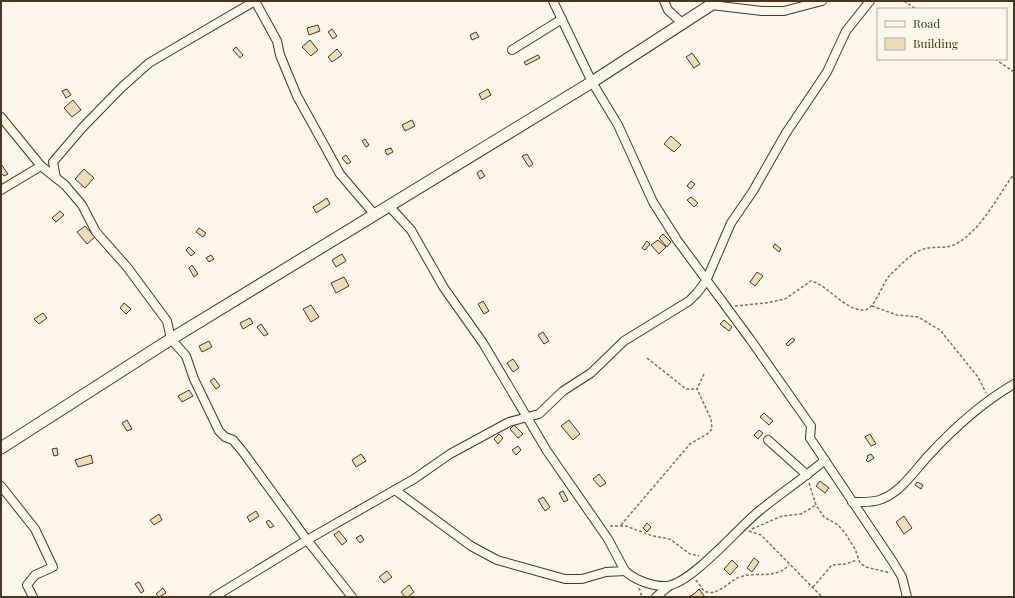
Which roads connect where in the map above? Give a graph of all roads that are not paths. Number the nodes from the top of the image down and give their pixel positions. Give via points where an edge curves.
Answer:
1 (255, 1) edge
2 (553, 1) edge
3 (664, 1) edge
4 (822, 1) edge
5 (870, 1) edge
6 (714, 3) edge
7 (562, 19) junction
8 (683, 24) junction
9 (512, 50) dead end
10 (592, 82) junction
11 (1, 117) edge
12 (41, 166) junction
13 (56, 178) junction
14 (1, 190) edge
15 (389, 206) junction
16 (375, 215) junction
17 (706, 281) junction
18 (171, 339) junction
19 (1014, 384) edge
20 (527, 418) junction
21 (768, 440) dead end
22 (1, 448) edge
23 (825, 460) junction
24 (807, 475) junction
25 (1, 486) edge
26 (395, 490) junction
27 (852, 502) junction
28 (306, 540) junction
29 (625, 571) junction
30 (668, 586) junction
31 (33, 597) edge
32 (214, 597) edge
33 (352, 597) edge
34 (656, 597) edge
35 (907, 597) edge

1 - 13 street via 149,63 126,83 82,127 53,162
1 - 16 street via 277,41 297,96 340,174
2 - 7 street
3 - 8 street via 668,10
4 - 6 street via 784,11 762,11
5 - 17 street via 846,31 827,72 731,223
6 - 8 main road
7 - 9 street
7 - 10 street
8 - 10 main road
10 - 15 main road
10 - 17 street via 618,126 653,202
11 - 12 street
12 - 13 street
12 - 14 street
13 - 18 street via 82,205 100,238 128,267 150,296 167,321
15 - 16 main road
15 - 20 street via 411,230 444,288 483,343
16 - 18 main road
17 - 20 street via 688,301 624,341 592,373 563,391 539,414
17 - 23 street via 811,426 810,438
18 - 22 main road
18 - 28 street via 186,356 219,431 233,440 243,452
19 - 27 street via 990,401 929,454 893,493 874,501
20 - 26 street via 509,422 456,451
20 - 29 street via 577,496 597,522
21 - 24 street
23 - 24 street
23 - 27 street
24 - 30 street via 760,510 691,574
25 - 31 street via 35,529 53,566 35,575 27,585
26 - 28 street
26 - 29 street via 471,546 497,560 565,579 582,579 606,572
27 - 35 street via 902,577
28 - 32 street
28 - 33 street
29 - 30 street via 640,581
30 - 34 street

